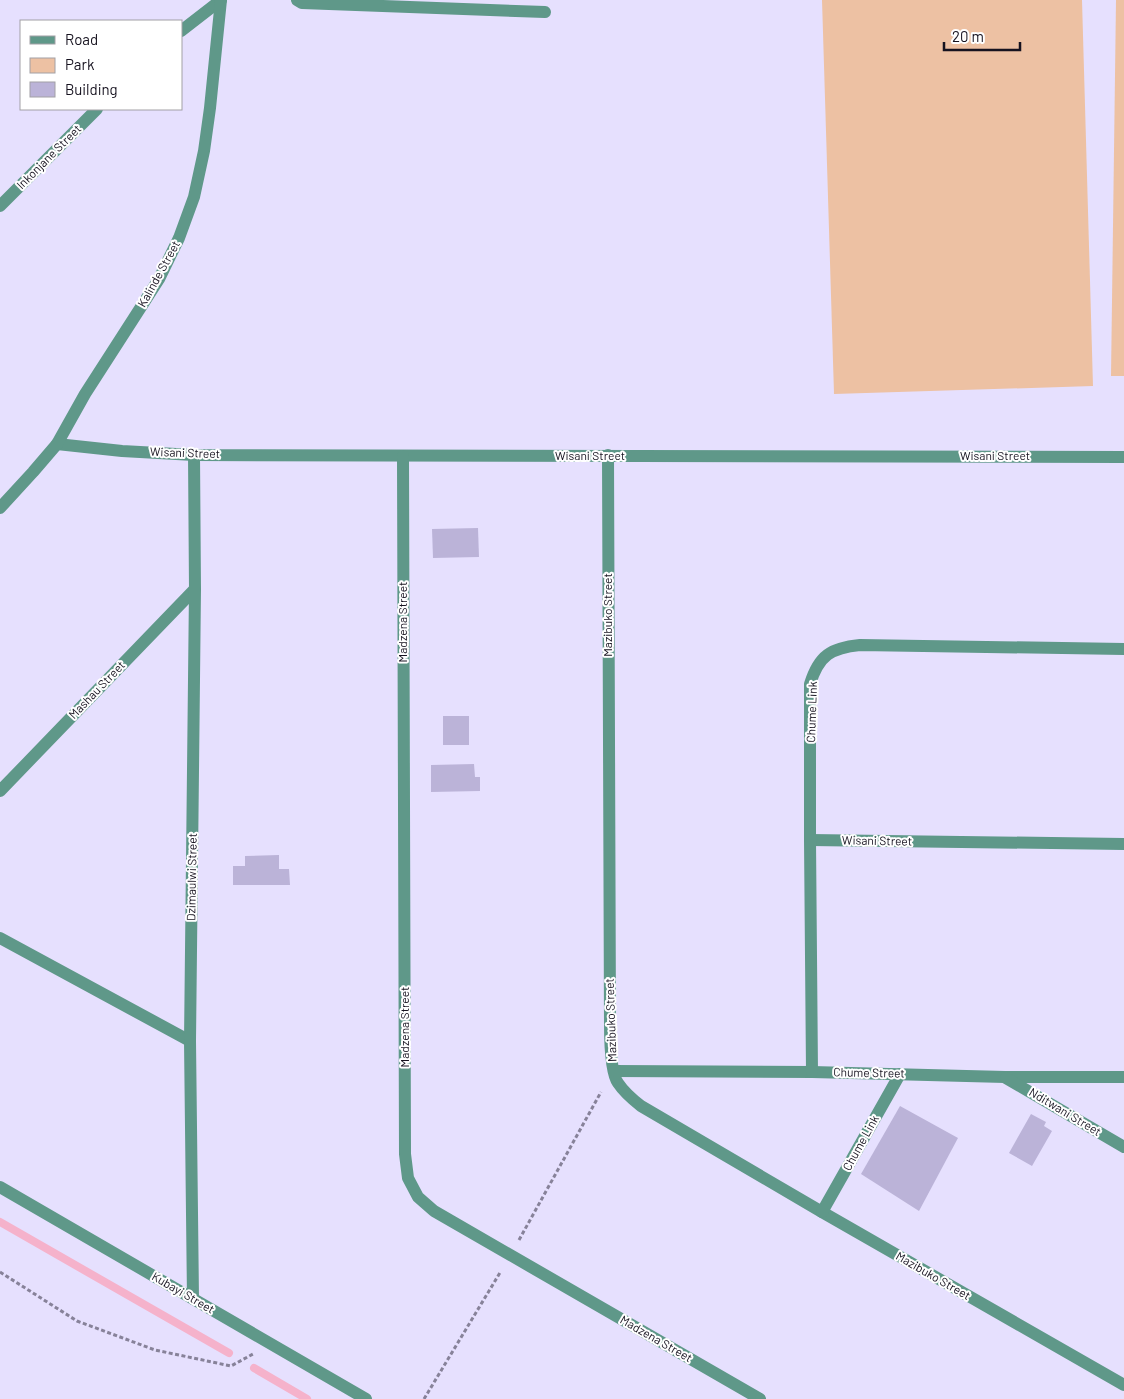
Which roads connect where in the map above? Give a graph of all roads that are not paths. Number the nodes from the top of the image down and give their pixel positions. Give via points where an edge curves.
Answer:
1 (221, 0) edge
2 (297, 0) edge
3 (546, 12) dead end
4 (182, 30) edge
5 (97, 110) edge
6 (0, 206) edge
7 (56, 444) junction
8 (194, 455) junction
9 (403, 456) junction
10 (608, 456) junction
11 (1124, 457) edge
12 (0, 508) edge
13 (195, 589) junction
14 (1124, 649) edge
15 (0, 791) edge
16 (810, 840) junction
17 (1124, 844) edge
18 (0, 938) edge
19 (190, 1041) junction
20 (614, 1071) junction
21 (812, 1072) junction
22 (900, 1074) junction
23 (1005, 1077) junction
24 (1124, 1077) edge
25 (1124, 1148) edge
26 (0, 1187) edge
27 (822, 1212) junction
28 (193, 1299) junction
29 (1124, 1385) edge
30 (366, 1399) edge
31 (760, 1399) edge

1 - 4 street
1 - 7 street, Kalinde Street via 204,151 194,197 180,238 159,279
2 - 3 street via 302,3
5 - 6 street, Inkonjane Street
7 - 8 street, Wisani Street
7 - 12 street, Kalinde Street
8 - 9 street, Wisani Street
8 - 13 street, Dzimaulwi Street
9 - 10 street, Wisani Street
9 - 31 street, Madzena Street via 405,1144 408,1178 418,1197 434,1211
10 - 11 street, Wisani Street
10 - 20 street, Mazibuko Street via 610,1024
13 - 15 street, Mashau Street
13 - 19 street, Dzimaulwi Street
14 - 16 street, Chume Link via 860,645 830,652 814,671 810,684
16 - 17 street, Wisani Street
16 - 21 street, Chume Link
18 - 19 street
19 - 28 street, Dzimaulwi Street
20 - 21 street, Chume Street
20 - 27 street, Mazibuko Street via 617,1082 641,1106
21 - 22 street, Chume Street
22 - 23 street, Chume Street
22 - 27 street, Chume Link
23 - 24 street, Chume Street
23 - 25 street, Nditwani Street
26 - 28 street, Kubayi Street
27 - 29 street, Mazibuko Street
28 - 30 street, Kubayi Street

